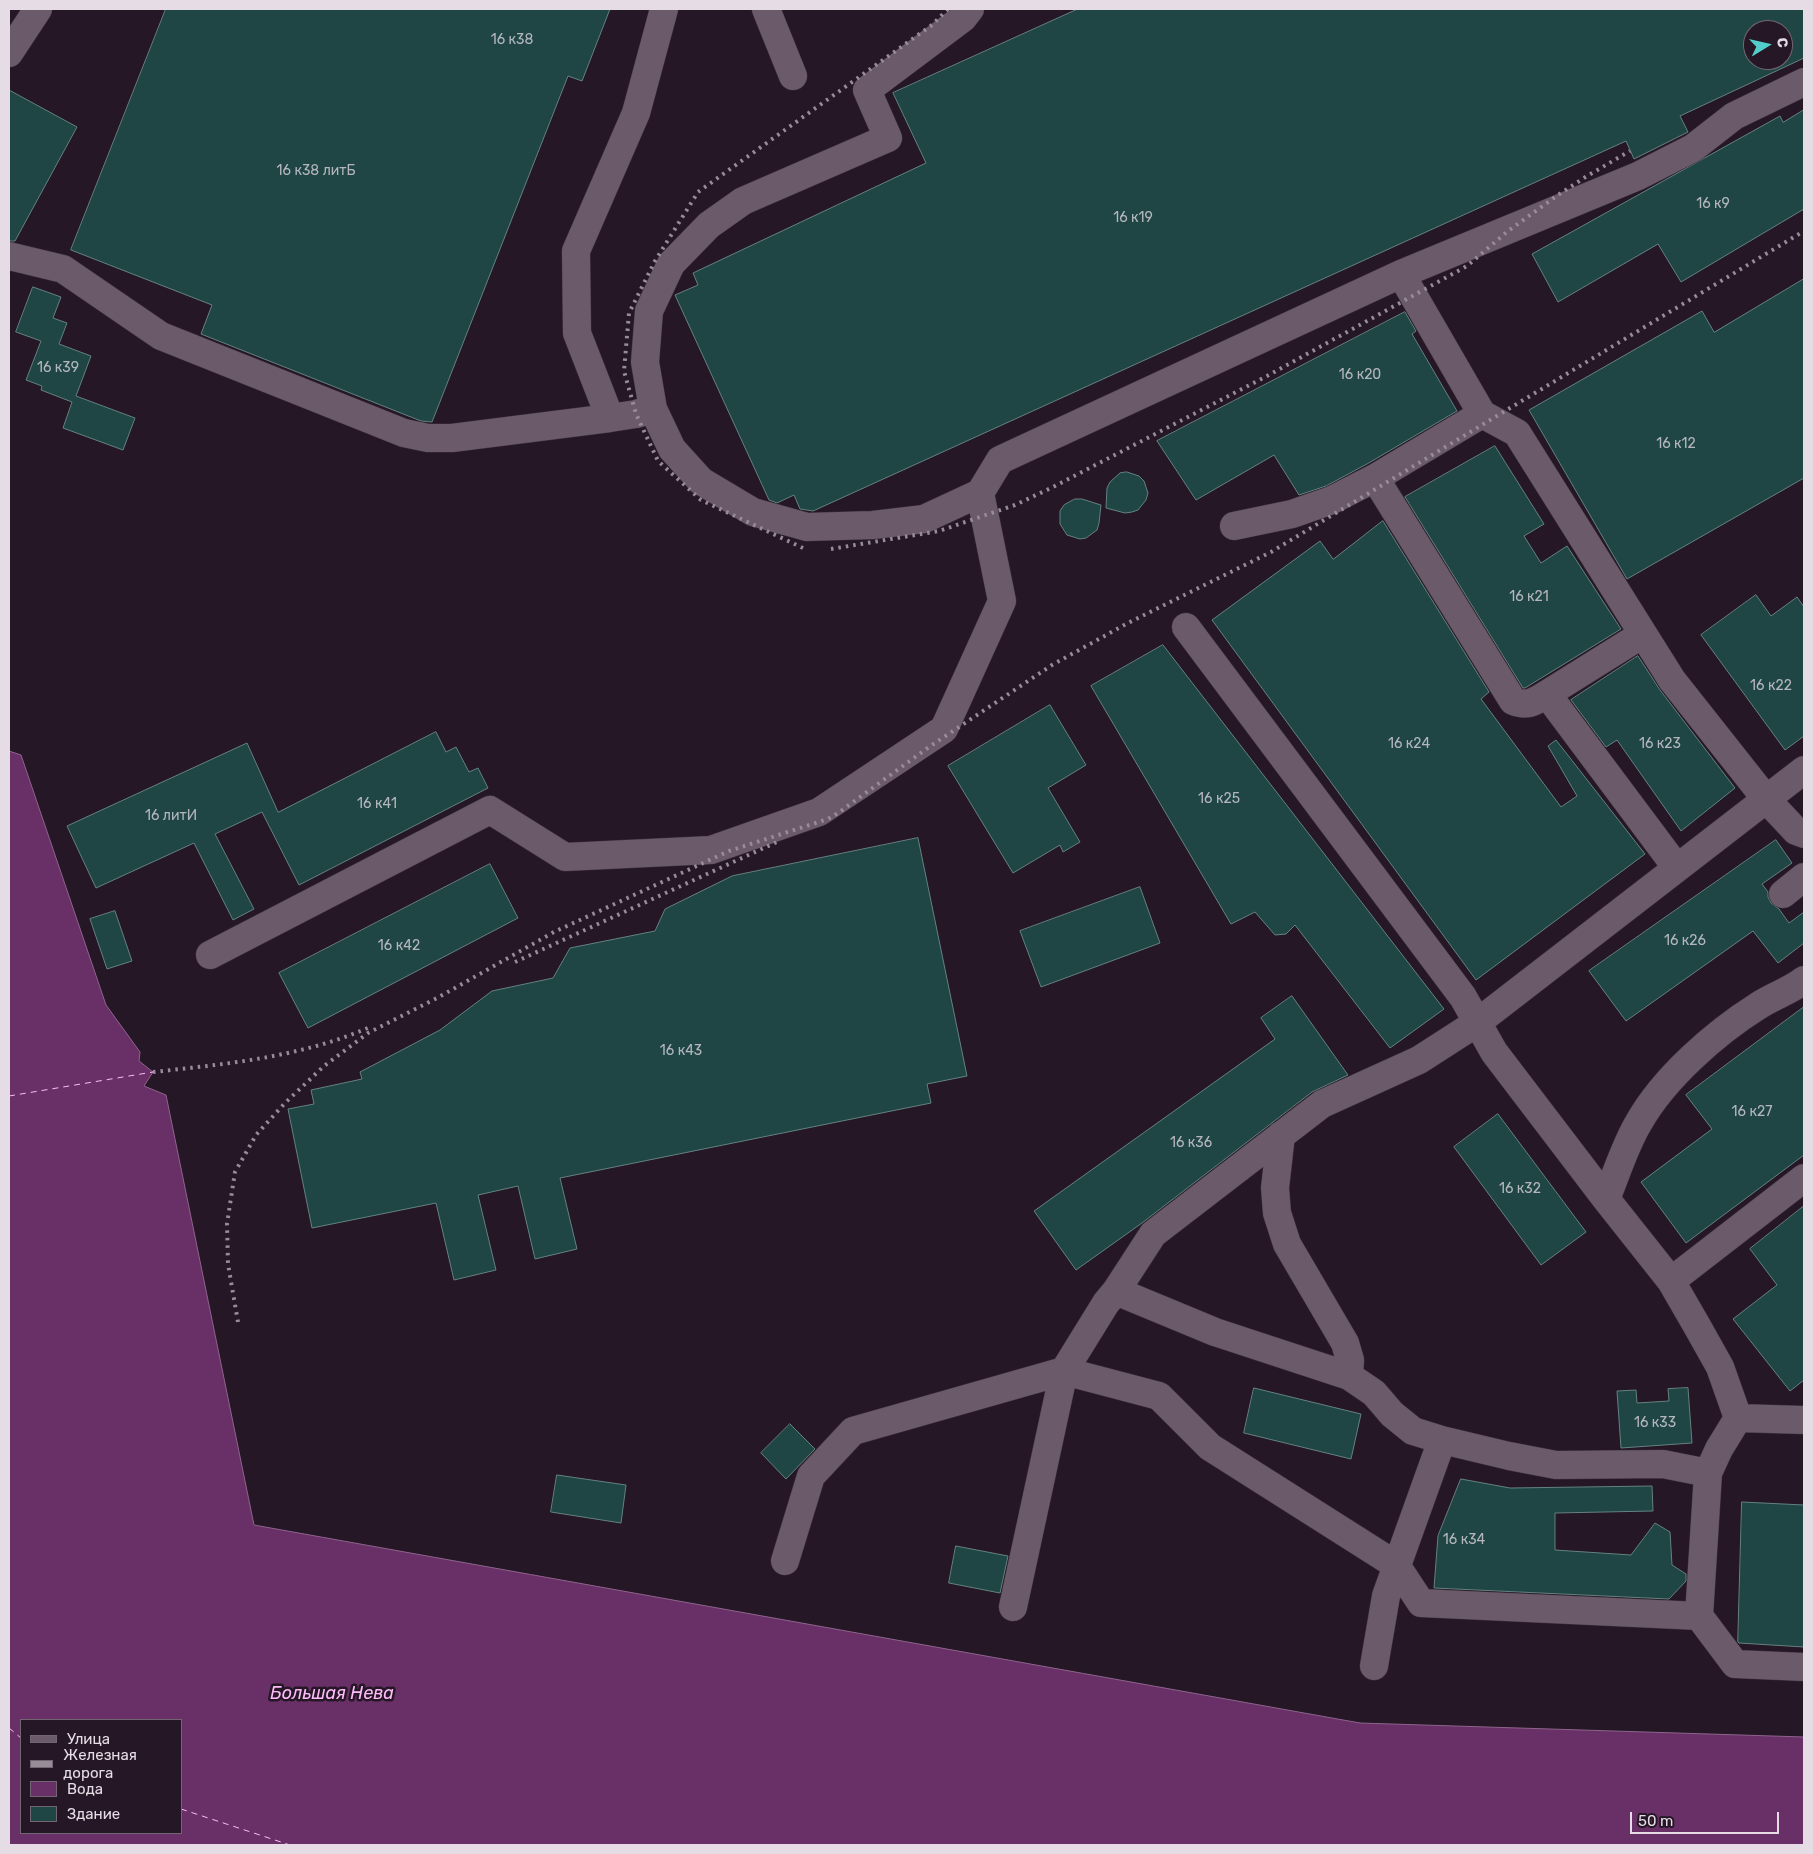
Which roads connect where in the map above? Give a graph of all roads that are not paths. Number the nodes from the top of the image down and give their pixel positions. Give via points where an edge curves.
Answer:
1 (38, 9) edge
2 (664, 9) edge
3 (766, 9) edge
4 (970, 9) edge
5 (9, 54) edge
6 (793, 76) dead end
7 (1804, 82) edge
8 (9, 256) edge
9 (1401, 274) junction
10 (653, 409) junction
11 (1482, 414) junction
12 (610, 418) junction
13 (1375, 478) junction
14 (980, 492) junction
15 (1234, 526) dead end
16 (1186, 627) dead end
17 (1644, 634) junction
18 (1547, 694) junction
19 (1804, 770) edge
20 (1766, 799) junction
21 (1804, 834) edge
22 (1677, 868) junction
23 (1804, 877) edge
24 (1783, 894) dead end
25 (210, 955) dead end
26 (1804, 980) edge
27 (1478, 1022) junction
28 (1281, 1136) junction
29 (1804, 1178) edge
30 (1606, 1199) junction
31 (1670, 1281) junction
32 (1116, 1291) junction
33 (1064, 1371) junction
34 (1349, 1376) junction
35 (1738, 1418) junction
36 (1804, 1420) edge
37 (1442, 1440) junction
38 (1708, 1472) junction
39 (785, 1561) dead end
40 (1396, 1565) junction
41 (1013, 1607) dead end
42 (1699, 1616) junction
43 (1374, 1666) dead end
44 (1804, 1667) edge

1 - 5 lane
2 - 12 lane via 636,113 576,252 577,333
3 - 6 lane
4 - 10 lane via 963,18 867,90 888,138 743,201 709,225 670,264 649,311 645,362
7 - 9 lane via 1734,116 1693,148 1638,176
8 - 12 lane via 64,270 161,336 404,433 452,438
9 - 11 lane
9 - 14 lane via 1000,460
10 - 12 lane
10 - 14 lane via 672,449 701,481 753,512 808,527 924,519
11 - 13 lane
11 - 17 lane via 1517,434
13 - 15 lane via 1332,500 1292,514
13 - 18 lane via 1513,701 1522,705 1532,703
14 - 25 lane via 1002,600 944,729 819,812 711,850 565,857 490,810
16 - 27 lane via 1463,997
17 - 18 lane
17 - 20 lane via 1672,680
18 - 22 lane
19 - 20 lane
20 - 21 lane via 1796,831
20 - 22 lane
22 - 27 lane
23 - 24 lane
26 - 30 lane via 1758,1005 1717,1036 1654,1098 1638,1124
27 - 28 lane via 1419,1060 1322,1104
27 - 30 lane via 1494,1052
28 - 32 lane via 1153,1234
28 - 34 lane via 1275,1188 1277,1213 1286,1244 1345,1342 1350,1360
29 - 31 lane
30 - 31 lane
31 - 35 lane via 1720,1368
32 - 33 lane
32 - 34 lane via 1215,1332
33 - 39 lane via 853,1431 811,1476
33 - 40 lane via 1160,1396 1210,1447
33 - 41 lane
34 - 37 lane via 1374,1393 1413,1431
35 - 36 lane
35 - 38 lane
37 - 38 lane via 1556,1464 1664,1464
37 - 40 lane
38 - 42 lane
40 - 42 lane via 1421,1603
40 - 43 lane via 1386,1596
42 - 44 lane via 1735,1664

